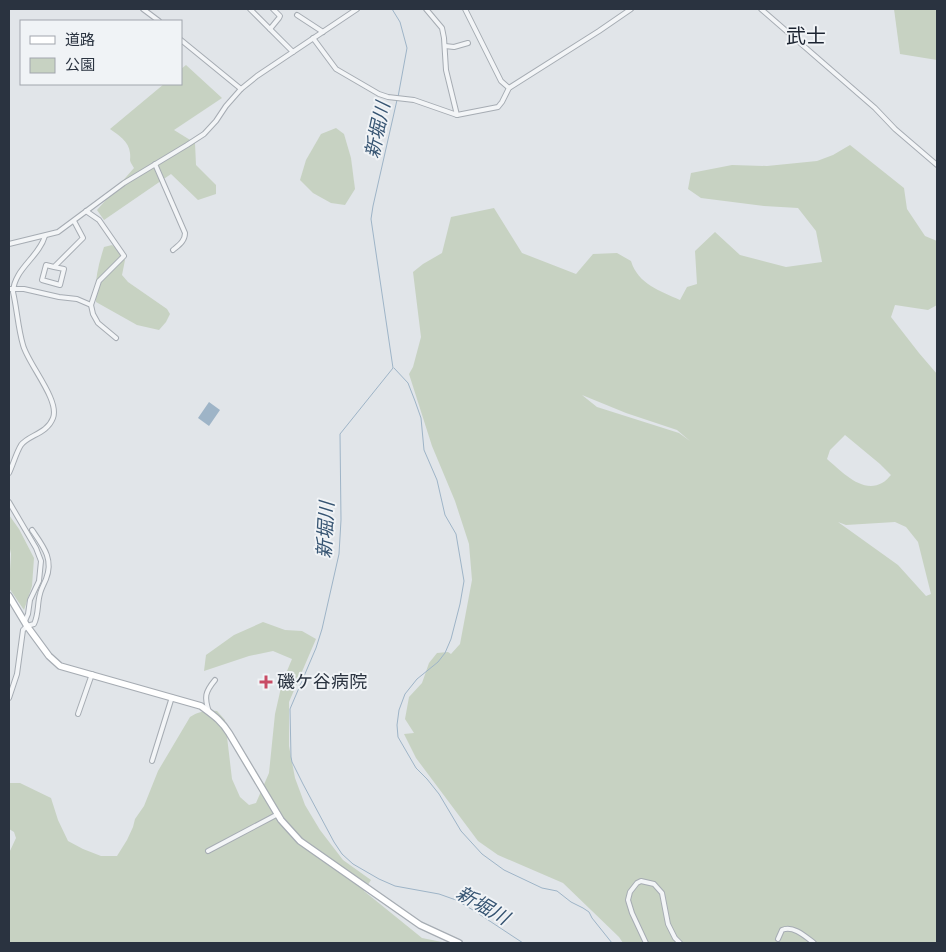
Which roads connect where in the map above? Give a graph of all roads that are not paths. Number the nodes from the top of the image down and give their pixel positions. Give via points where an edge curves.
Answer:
1 (143, 9) edge
2 (250, 9) edge
3 (273, 9) edge
4 (357, 9) edge
5 (426, 9) edge
6 (465, 9) edge
7 (631, 9) edge
8 (761, 9) edge
9 (297, 15) dead end
10 (158, 20) edge
11 (270, 29) junction
12 (323, 32) junction
13 (313, 38) junction
14 (182, 41) edge
15 (468, 43) dead end
16 (445, 46) junction
17 (293, 52) junction
18 (509, 88) junction
19 (241, 89) junction
20 (457, 115) junction
21 (155, 164) junction
22 (937, 165) edge
23 (86, 211) junction
24 (74, 221) junction
25 (45, 236) junction
26 (9, 244) edge
27 (173, 250) dead end
28 (54, 267) junction
29 (11, 289) edge
30 (91, 305) junction
31 (116, 338) dead end
32 (9, 473) edge
33 (9, 502) edge
34 (32, 530) dead end
35 (9, 596) edge
36 (26, 624) junction
37 (92, 674) junction
38 (215, 680) dead end
39 (172, 697) junction
40 (9, 698) edge
41 (209, 712) junction
42 (78, 714) dead end
43 (152, 762) dead end
44 (278, 814) junction
45 (208, 851) dead end
46 (445, 937) junction
47 (778, 939) dead end
48 (441, 943) edge
49 (459, 943) edge
50 (646, 943) edge
51 (680, 943) edge
52 (814, 943) edge

1 - 10 street
2 - 11 street
3 - 11 street via 280,16
4 - 12 street
5 - 16 street via 442,28
6 - 18 street via 501,81
7 - 18 street
8 - 22 street
9 - 12 street
11 - 17 street
12 - 13 street
13 - 17 street
13 - 20 street via 336,69 379,94 414,100
14 - 19 street
15 - 16 street via 454,48
16 - 20 street via 446,70
17 - 19 street
18 - 20 street via 498,106
19 - 21 street via 204,134
21 - 23 street
21 - 27 street via 185,233 185,238
23 - 24 street
23 - 30 street via 99,220 124,256 99,281
24 - 25 street
24 - 28 street via 83,238
25 - 26 street
25 - 29 street
28 - 28 street via 46,265 42,280 60,285 64,269
29 - 30 street via 77,299
29 - 32 street via 26,355 50,396 54,418 41,432 22,444
30 - 31 street via 98,323
33 - 36 street via 41,561 39,581 30,600
34 - 36 street via 48,556 49,566 38,599 37,617 34,624
35 - 36 street
36 - 37 street via 60,666
36 - 40 street
37 - 39 street
37 - 42 street
38 - 41 street via 206,694
39 - 41 street via 201,706
39 - 43 street
41 - 44 street via 222,722
44 - 45 street
44 - 46 street via 300,841 420,924
46 - 48 street
46 - 49 street
47 - 52 street via 786,928 800,932
50 - 51 street via 628,900 630,892 640,881 654,884 662,893 668,924

